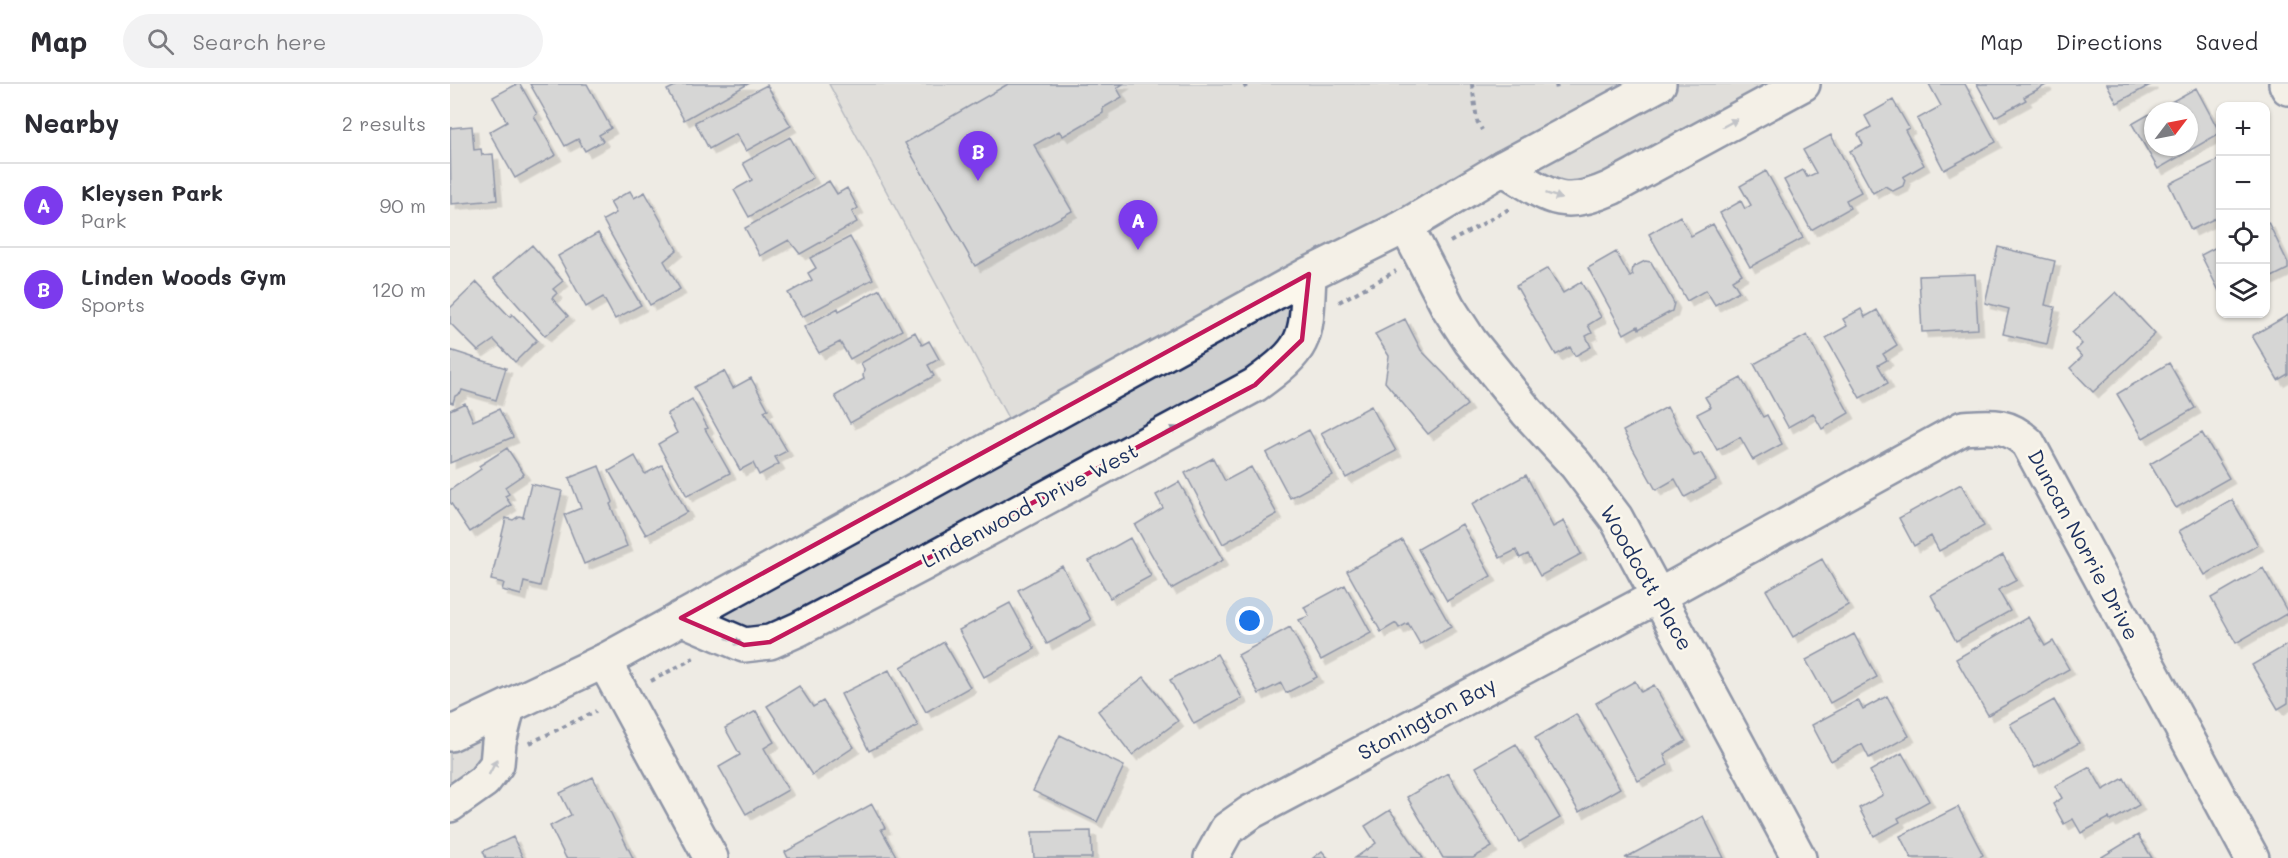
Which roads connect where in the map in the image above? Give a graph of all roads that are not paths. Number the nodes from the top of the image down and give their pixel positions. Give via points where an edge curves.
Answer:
1 (1659, 84) edge
2 (1803, 84) edge
3 (2286, 84) edge
4 (2288, 88) edge
5 (1503, 168) junction
6 (1406, 226) junction
7 (1309, 274) junction
8 (1658, 596) junction
9 (681, 618) junction
10 (604, 660) junction
11 (508, 707) junction
12 (450, 734) edge
13 (450, 805) edge
14 (711, 858) edge
15 (1211, 858) edge
16 (1799, 858) edge
17 (2252, 858) edge

1 - 5 street
5 -> 2 street via 1561,199 1588,198
3 - 4 street
5 - 6 street
6 - 7 street
6 - 8 street, Woodcott Place via 1470,341 1616,518
7 - 9 street
9 -> 7 street, Lindenwood Drive West via 744,645 770,642 1255,385 1294,353 1302,340
8 - 15 street, Stonington Bay via 1251,812 1227,829
8 - 16 street, Woodcott Place
8 - 17 street, Duncan Norrie Drive via 1963,428 1993,425 2016,431 2028,443
9 - 10 street
10 - 11 street
10 - 14 street
11 - 12 street
13 -> 11 street via 484,781 497,764

